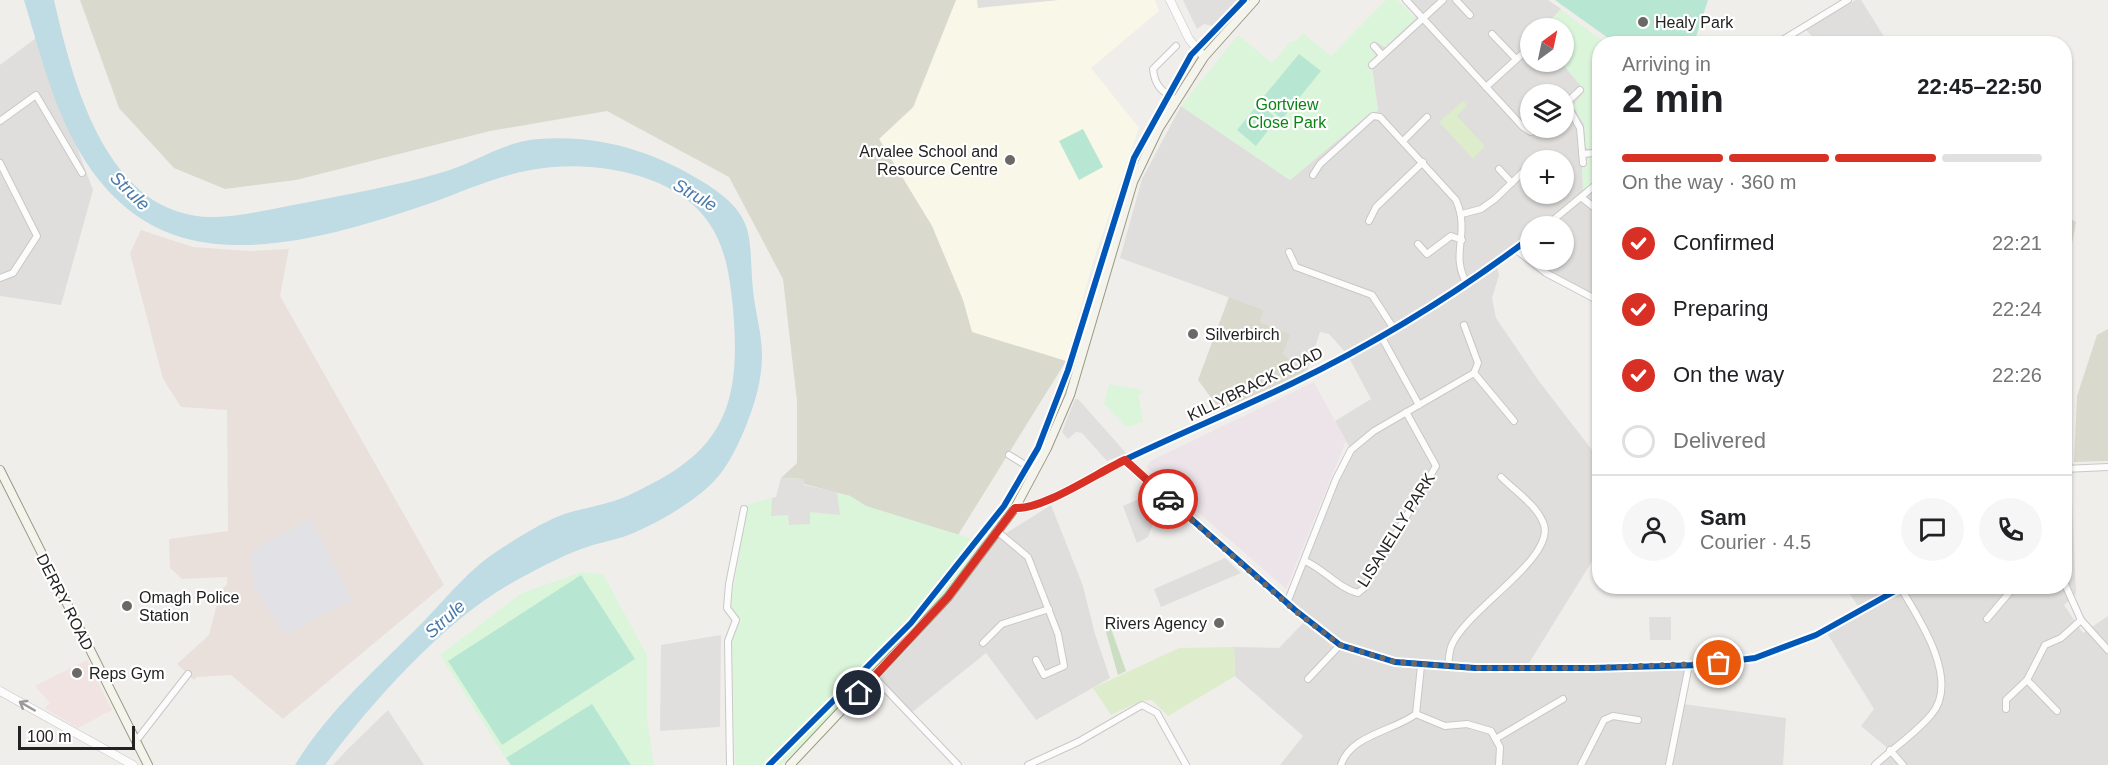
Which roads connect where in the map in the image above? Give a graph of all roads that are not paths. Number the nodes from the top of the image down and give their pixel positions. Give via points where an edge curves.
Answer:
1 (1170, 0) edge
2 (1255, 0) edge
3 (1406, 0) edge
4 (1443, 0) edge
5 (1456, 0) edge
6 (1848, 0) edge
7 (1470, 15) dead end
8 (1422, 18) junction
9 (1492, 34) dead end
10 (1789, 36) edge
11 (1176, 46) dead end
12 (1374, 46) dead end
13 (1382, 55) junction
14 (1520, 55) edge
15 (1204, 57) junction
16 (1516, 59) junction
17 (1372, 65) dead end
18 (1486, 87) junction
19 (1580, 90) dead end
20 (1574, 96) edge
21 (1177, 101) junction
22 (1427, 117) dead end
23 (1574, 119) edge
24 (0, 121) edge
25 (1520, 124) edge
26 (1403, 141) junction
27 (1592, 153) edge
28 (1582, 154) junction
29 (1423, 162) junction
30 (0, 163) edge
31 (1583, 163) dead end
32 (1499, 169) dead end
33 (82, 173) dead end
34 (1313, 175) dead end
35 (1520, 175) edge
36 (1512, 183) junction
37 (1592, 189) edge
38 (1582, 198) junction
39 (1592, 206) edge
40 (1462, 214) junction
41 (1559, 216) edge
42 (1369, 221) dead end
43 (1462, 240) junction
44 (1419, 244) dead end
45 (1520, 245) edge
46 (1515, 249) junction
47 (1289, 252) dead end
48 (0, 278) edge
49 (1467, 284) junction
50 (1592, 297) edge
51 (1464, 325) dead end
52 (1394, 329) junction
53 (1381, 336) junction
54 (1474, 373) junction
55 (1419, 405) junction
56 (1406, 412) junction
57 (1514, 421) dead end
58 (1009, 455) dead end
59 (1125, 460) junction
60 (2108, 467) edge
61 (2072, 469) edge
62 (0, 470) edge
63 (1035, 471) junction
64 (1502, 477) dead end
65 (1015, 508) junction
66 (744, 509) dead end
67 (998, 532) junction
68 (1305, 561) junction
69 (1889, 594) edge
70 (1906, 594) edge
71 (2008, 594) edge
72 (2069, 594) edge
73 (1287, 603) junction
74 (1048, 609) junction
75 (1988, 619) dead end
76 (2081, 620) junction
77 (982, 643) dead end
78 (1340, 645) junction
79 (2108, 650) edge
80 (1036, 660) dead end
81 (1689, 665) junction
82 (1420, 666) junction
83 (1448, 666) junction
84 (188, 674) dead end
85 (874, 677) junction
86 (1308, 679) dead end
87 (2027, 680) junction
88 (0, 692) edge
89 (1563, 699) dead end
90 (2006, 709) dead end
91 (2057, 711) dead end
92 (1416, 714) junction
93 (1638, 720) dead end
94 (1497, 738) junction
95 (136, 741) junction
96 (1890, 750) junction
97 (133, 765) edge
98 (147, 765) edge
99 (730, 765) edge
100 (790, 765) edge
101 (958, 765) edge
102 (1028, 765) edge
103 (1186, 765) edge
104 (1341, 765) edge
105 (1498, 765) edge
106 (1581, 765) edge
107 (1669, 765) edge
108 (1875, 765) edge
109 (1903, 765) edge

1 - 15 street via 1189,39
2 - 15 main road
3 - 8 street
4 - 8 street
5 - 7 street
6 - 10 street
8 - 13 street
8 - 18 street
9 - 16 street
11 - 21 street via 1153,69 1158,88
12 - 13 street
13 - 17 street
14 - 16 street
15 - 21 main road
16 - 18 street
18 - 25 street
19 - 20 street
21 - 63 main road via 1133,182 1079,368
22 - 26 street
23 - 28 street via 1580,128
24 - 33 street via 36,95
26 - 29 street
26 - 34 street via 1380,117 1373,116
27 - 28 street
28 - 31 street
29 - 40 street via 1448,188
29 - 42 street via 1376,207
30 - 48 street via 37,236 14,273
32 - 36 street
35 - 36 street
36 - 40 street via 1481,209
37 - 38 street
38 - 39 street
38 - 41 street
40 - 43 street
43 - 44 street via 1450,236 1427,254
43 - 49 street via 1458,257
45 - 46 street, KILLYBRACK ROAD
46 - 49 street, KILLYBRACK ROAD
46 - 50 street via 1546,273
47 - 52 street via 1296,267 1372,295
49 - 52 street, KILLYBRACK ROAD
51 - 54 street via 1478,363
52 - 53 street, KILLYBRACK ROAD
53 - 55 street
53 - 59 street, KILLYBRACK ROAD via 1294,382
54 - 55 street
54 - 57 street
55 - 56 street
56 - 68 street via 1374,430 1352,450 1336,479
56 - 68 street, LISANELLY PARK via 1436,466 1364,588 1358,593 1349,591
58 - 63 street
59 - 65 street, KILLYBRACK ROAD via 1042,502
59 - 73 street
60 - 61 street
62 - 95 main road, DERRY ROAD
63 - 65 main road
64 - 83 street via 1538,513 1545,527 1544,542 1532,560 1464,627 1451,647
65 - 67 main road
66 - 99 street via 727,608 736,620 728,641
67 - 74 street via 1028,557
67 - 85 main road via 948,597
68 - 73 street
69 - 81 street via 1816,635 1755,658
70 - 96 street via 1937,654 1942,687 1933,714
71 - 75 street
72 - 76 street
73 - 78 street
74 - 77 street via 1002,624
74 - 80 street via 1064,666 1044,675
76 - 79 street
76 - 87 street via 2061,638 2045,645
78 - 82 street
78 - 86 street
81 - 83 street
81 - 107 street
82 - 83 street
82 - 92 street
84 - 95 street
85 - 100 main road
85 - 101 street
87 - 90 street via 2006,700
87 - 91 street
97 -> 88 street
89 - 94 street
92 - 94 street via 1445,726 1481,727
92 - 104 street via 1360,742 1345,754
93 - 106 street via 1613,716 1604,720
94 - 105 street
95 - 98 main road, DERRY ROAD
96 - 108 street
96 - 109 street
102 - 103 street via 1142,705 1157,713

